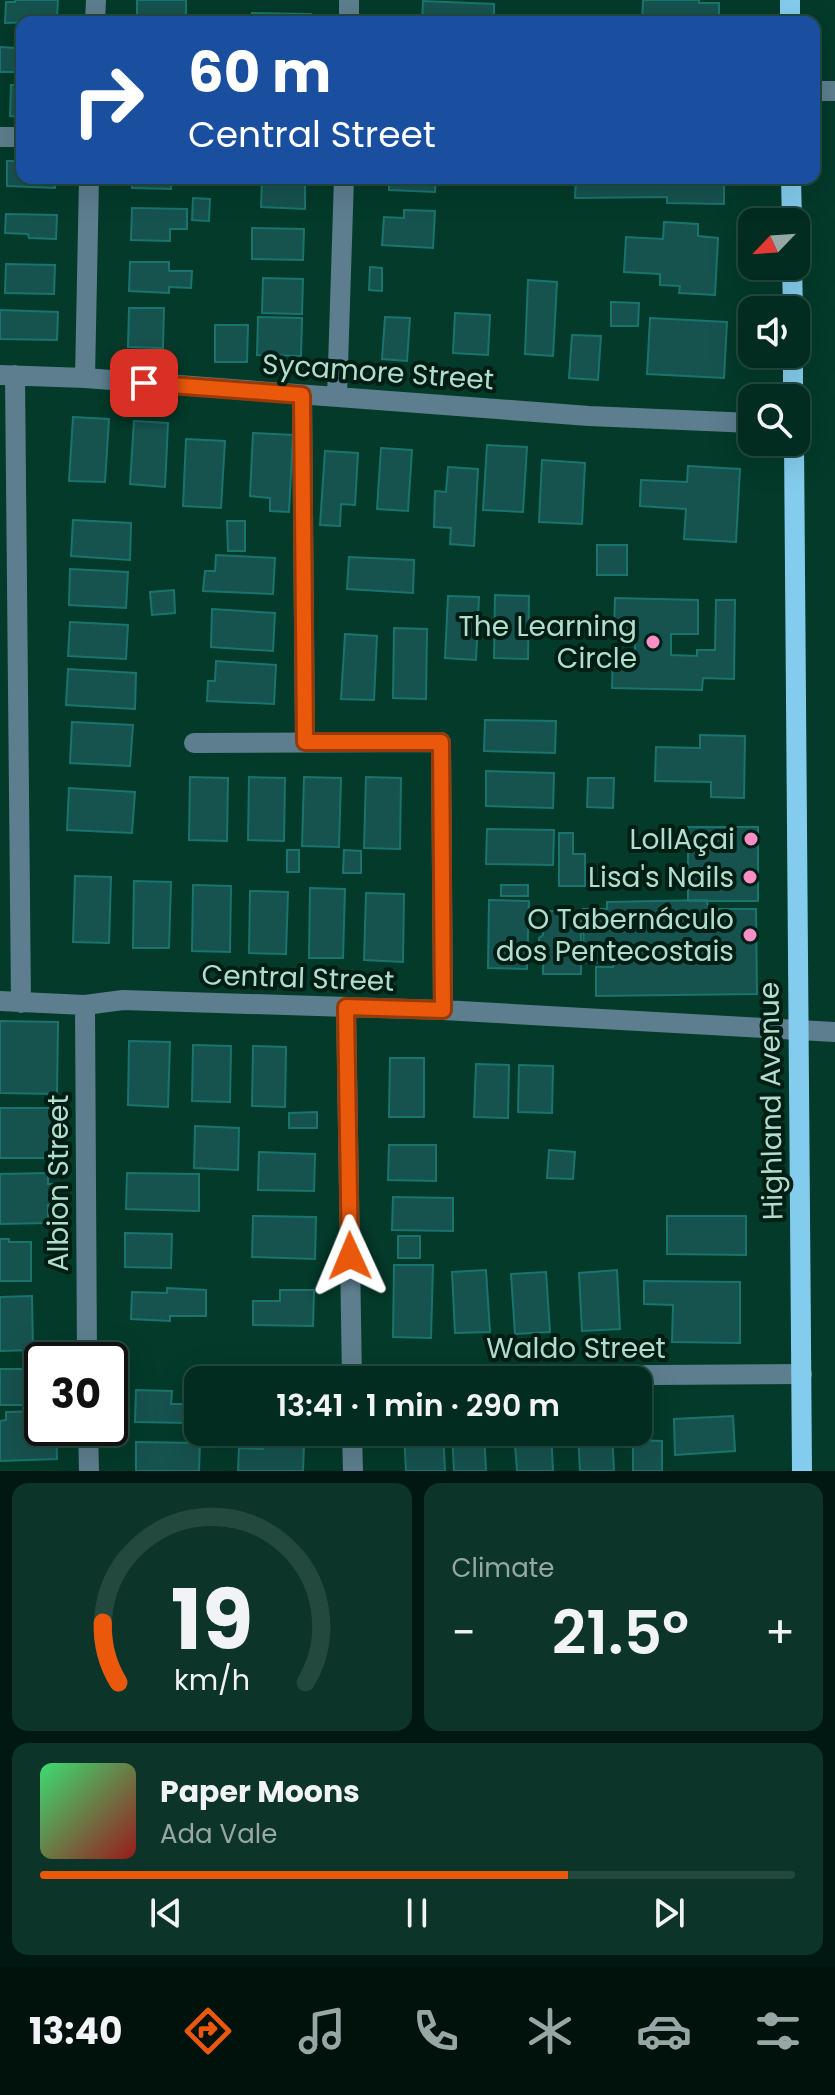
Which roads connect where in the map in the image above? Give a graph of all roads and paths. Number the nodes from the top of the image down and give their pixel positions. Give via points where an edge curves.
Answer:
1 (89, 184) edge
2 (344, 184) edge
3 (791, 184) edge
4 (792, 208) edge
5 (8, 375) edge
6 (85, 378) junction
7 (302, 395) junction
8 (337, 397) junction
9 (738, 422) edge
10 (794, 456) edge
11 (305, 742) junction
12 (194, 743) dead end
13 (0, 1001) edge
14 (21, 1003) junction
15 (85, 1005) junction
16 (346, 1007) junction
17 (443, 1010) junction
18 (799, 1030) junction
19 (835, 1032) edge
20 (87, 1342) edge
21 (352, 1366) edge
22 (802, 1374) junction
23 (652, 1375) edge
24 (88, 1446) edge
25 (352, 1446) edge
26 (89, 1471) edge
27 (353, 1471) edge
28 (802, 1471) edge

1 - 6 street
2 - 8 street
3 - 4 main road
5 - 6 street, Sycamore Street
5 - 14 street
6 - 7 street, Sycamore Street
7 - 8 street, Sycamore Street
7 - 11 street
8 - 9 street, Sycamore Street
10 - 18 main road, Highland Avenue
11 - 12 street
11 - 17 street via 441,742
13 - 14 street, Central Street
14 - 15 street, Central Street
15 - 16 street, Central Street via 123,1000
15 - 20 street, Albion Street
16 - 17 street, Central Street
16 - 21 street
17 - 18 street, Central Street
18 - 19 street, Central Street
18 - 22 main road, Highland Avenue
22 - 23 street, Waldo Street
22 - 28 main road, Highland Avenue
24 - 26 street
25 - 27 street

